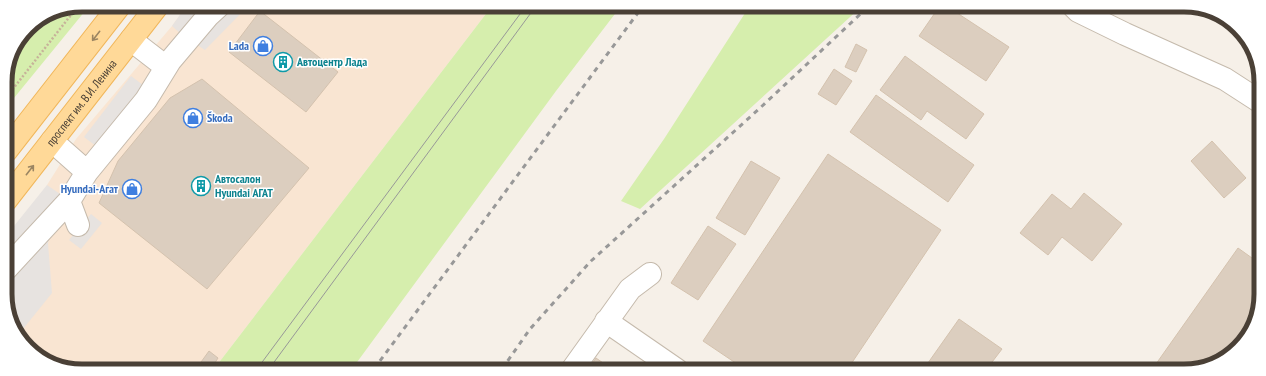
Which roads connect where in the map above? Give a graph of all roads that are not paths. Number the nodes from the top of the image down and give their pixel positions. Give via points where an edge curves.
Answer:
1 (115, 12) edge
2 (153, 12) edge
3 (212, 12) edge
4 (1080, 12) edge
5 (131, 40) junction
6 (166, 67) junction
7 (1254, 98) edge
8 (52, 141) junction
9 (12, 143) edge
10 (87, 172) junction
11 (12, 192) edge
12 (69, 201) junction
13 (78, 224) dead end
14 (12, 263) edge
15 (650, 274) dead end
16 (606, 321) junction
17 (576, 364) edge
18 (668, 364) edge

1 -> 9 main road
2 - 5 main road, проспект им. В.И. Ленина
3 - 6 street
4 - 7 street via 1225,79
5 - 6 street
5 - 8 main road, проспект им. В.И. Ленина
6 - 10 street via 158,98
8 - 10 street
11 -> 8 main road, проспект им. В.И. Ленина
10 - 12 street
12 - 13 street
12 - 14 street
15 - 16 street via 630,289
16 - 17 street
16 - 18 street

